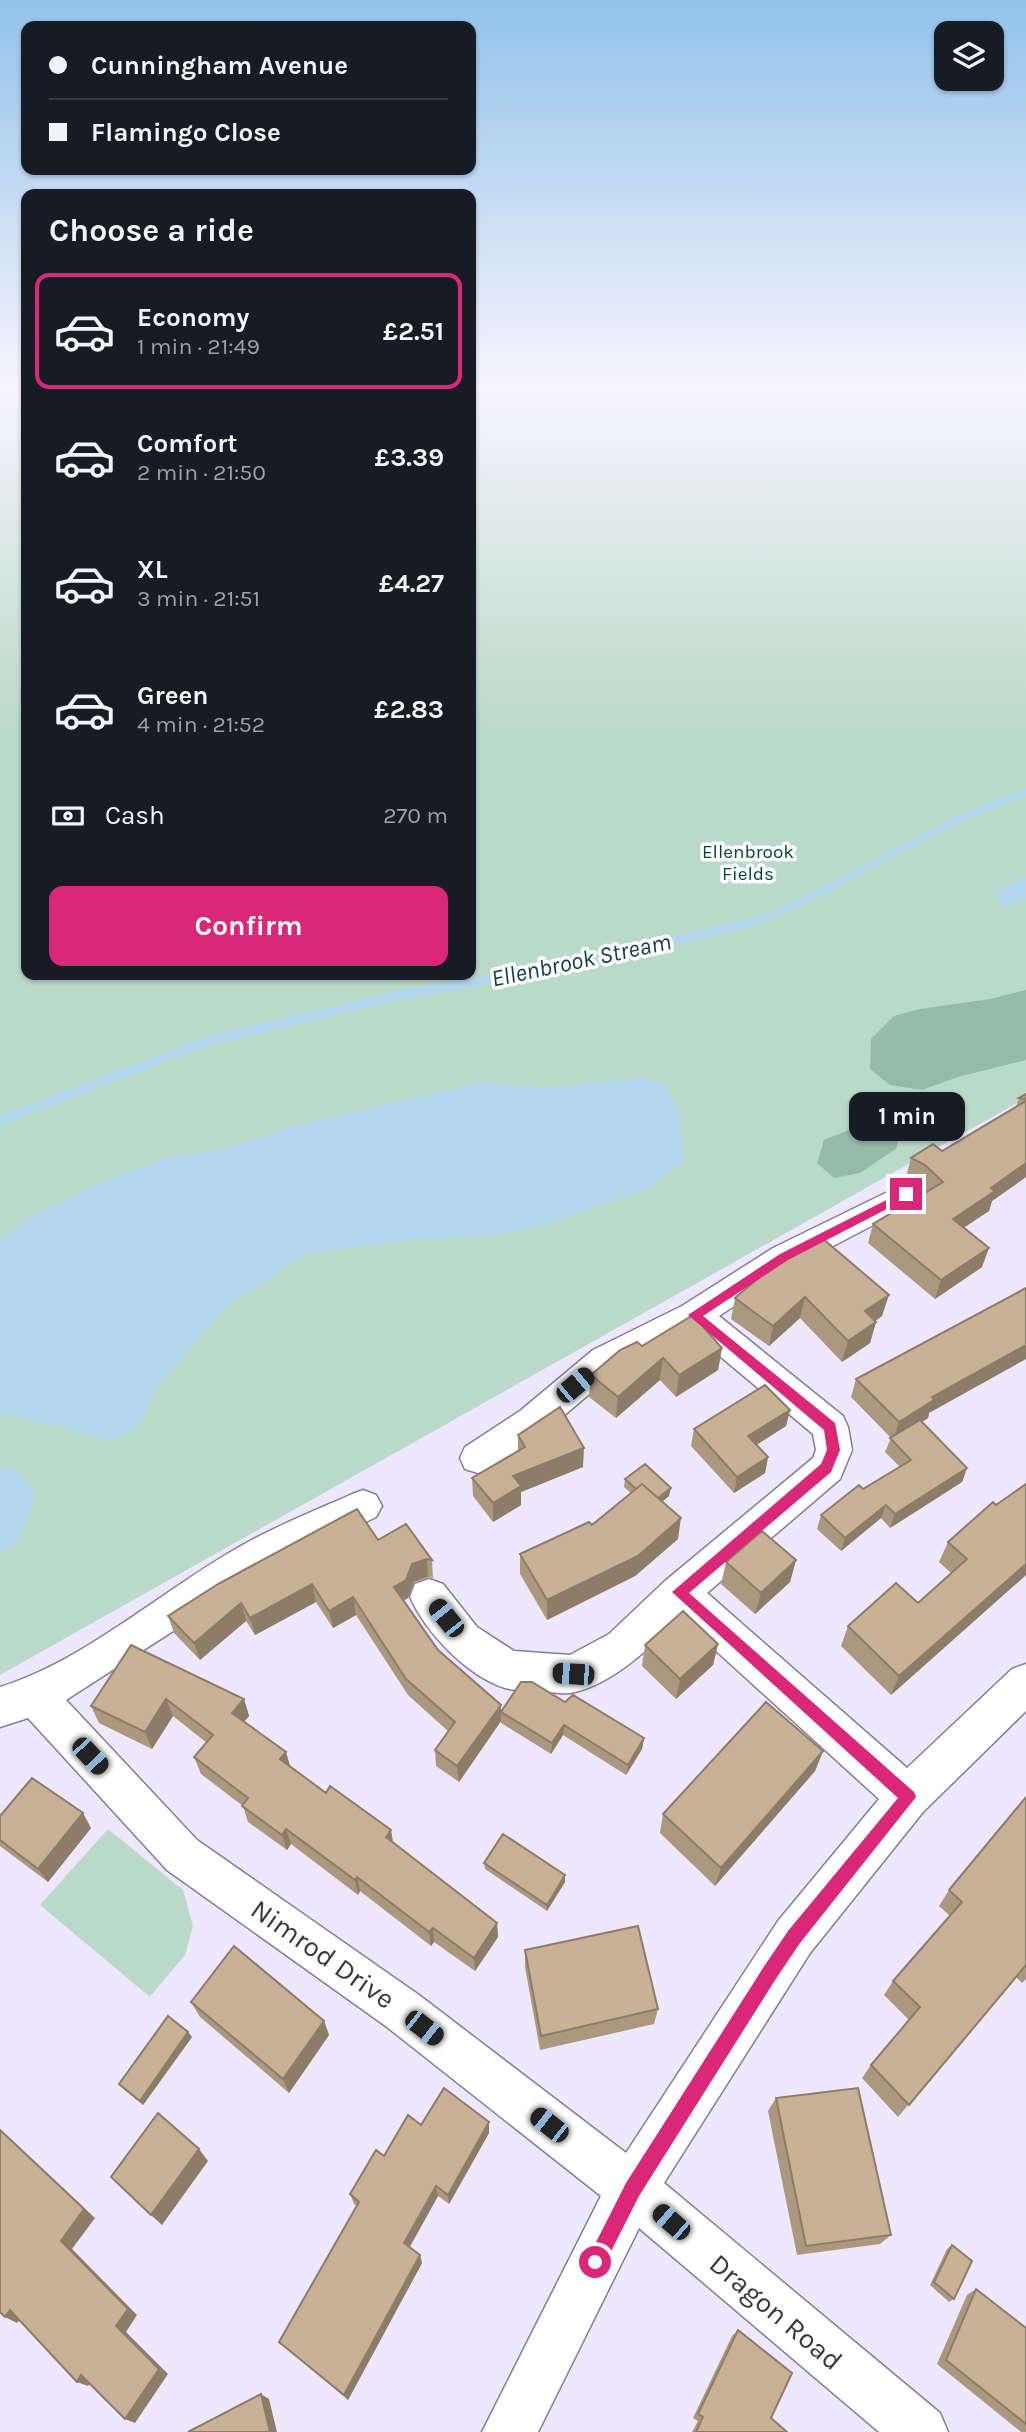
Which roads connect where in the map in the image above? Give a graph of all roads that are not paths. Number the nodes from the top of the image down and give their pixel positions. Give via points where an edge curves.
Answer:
1 (906, 1194) dead end
2 (694, 1315) junction
3 (478, 1458) dead end
4 (363, 1506) dead end
5 (679, 1592) junction
6 (429, 1597) dead end
7 (1026, 1683) edge
8 (17, 1701) edge
9 (908, 1797) junction
10 (632, 2189) junction
11 (509, 2432) edge
12 (921, 2432) edge

1 - 2 street via 784,1257
2 - 3 street via 605,1360 533,1421
2 - 5 street via 830,1427 834,1450 827,1468
4 - 8 street, Nimrod Drive via 261,1554 89,1665
5 - 6 street via 623,1647 573,1674 508,1670 463,1640
5 - 9 street
7 - 9 street
8 - 10 street, Nimrod Drive via 182,1855 403,2011
9 - 10 street via 794,1937
10 - 11 street
10 - 12 street, Dragon Road

